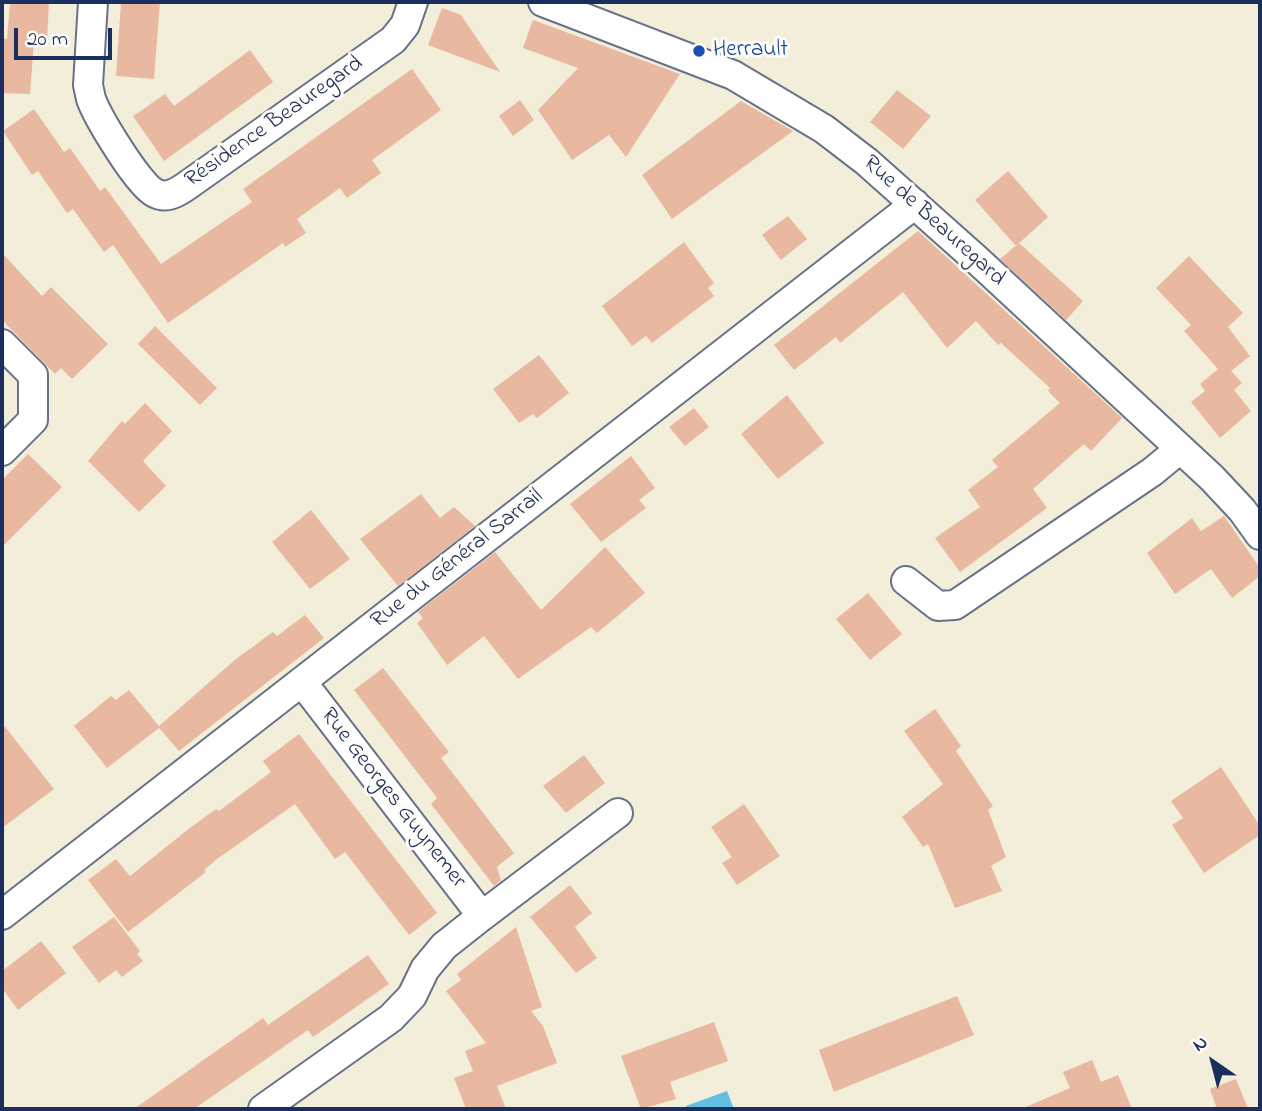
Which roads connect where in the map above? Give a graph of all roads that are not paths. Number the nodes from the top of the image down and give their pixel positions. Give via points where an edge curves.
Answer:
1 (93, 2) edge
2 (413, 2) edge
3 (543, 2) edge
4 (915, 204) junction
5 (2, 344) edge
6 (1180, 449) junction
7 (2, 451) edge
8 (1260, 535) edge
9 (906, 582) dead end
10 (302, 682) junction
11 (618, 813) dead end
12 (2, 915) edge
13 (482, 916) junction
14 (263, 1109) edge

1 - 2 street, Résidence Beauregard via 91,99 141,181 163,196 185,187 393,40 405,25
3 - 4 street, Rue de Beauregard via 755,86 824,129
4 - 6 street, Rue de Beauregard
4 - 10 street, Rue du Général Sarrail
5 - 7 street via 33,375 33,420
6 - 8 street, Rue de Beauregard via 1229,494
6 - 9 street via 955,605 938,606
10 - 12 street, Rue du Général Sarrail
10 - 13 street, Rue Georges Guynemer
11 - 13 street
13 - 14 street via 444,946 425,969 412,996 391,1018

